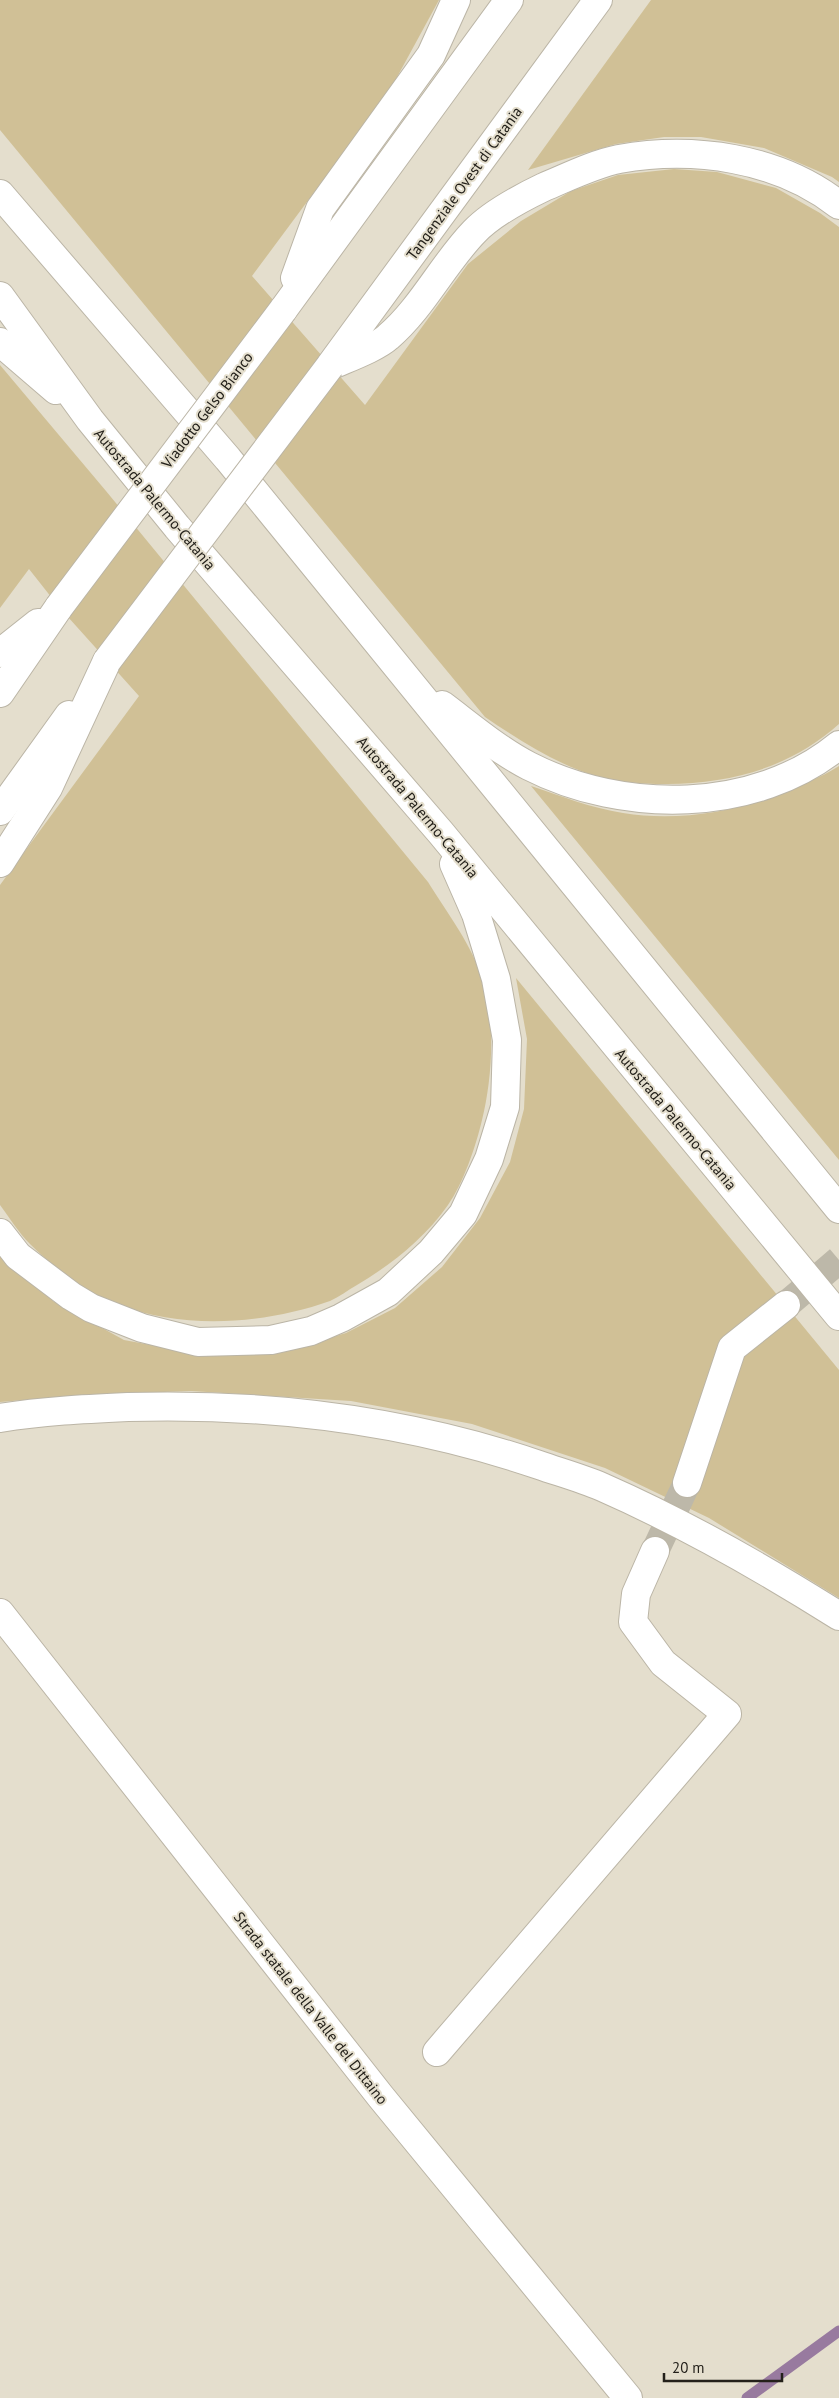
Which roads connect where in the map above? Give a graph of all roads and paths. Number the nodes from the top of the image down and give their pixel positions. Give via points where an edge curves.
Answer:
1 (456, 0) edge
2 (509, 0) edge
3 (598, 0) edge
4 (0, 186) edge
5 (7, 203) edge
6 (839, 205) edge
7 (0, 296) edge
8 (283, 310) junction
9 (0, 342) edge
10 (330, 366) junction
11 (90, 420) junction
12 (59, 607) junction
13 (0, 653) edge
14 (107, 661) junction
15 (406, 678) junction
16 (0, 693) edge
17 (839, 745) edge
18 (0, 811) edge
19 (440, 833) junction
20 (0, 863) edge
21 (839, 1209) edge
22 (0, 1233) edge
23 (786, 1304) tunnel mouth
24 (839, 1316) edge
25 (0, 1418) edge
26 (687, 1483) tunnel mouth
27 (654, 1551) tunnel mouth
28 (0, 1613) edge
29 (839, 1616) edge
30 (437, 2052) dead end
31 (628, 2398) edge

1 - 8 main road via 430,55 320,209
2 - 8 main road
3 - 10 main road, Tangenziale Ovest di Catania
4 - 5 main road
5 - 15 main road via 228,458
6 - 10 main road via 826,195 771,168 741,160 670,153 617,159 568,176 519,199 475,231 387,338
7 - 11 main road, Autostrada Palermo-Catania
8 - 12 main road, Viadotto Gelso Bianco, bridge
9 - 11 main road
10 - 14 main road, bridge
11 - 19 main road, Autostrada Palermo-Catania via 177,527
12 - 13 main road
12 - 16 main road
14 - 18 main road
14 - 20 main road via 48,788
15 - 17 main road via 486,739 529,766 583,788 653,800 701,799 748,790 785,777
15 - 21 main road
19 - 22 main road via 476,914 496,978 507,1040 505,1107 489,1159 463,1214 431,1252 388,1292 311,1331 271,1340 198,1342 142,1328 91,1308 18,1256
19 - 24 main road, Autostrada Palermo-Catania
23 - 26 main road via 732,1348
25 - 29 main road via 83,1409 179,1406 292,1412 379,1422 472,1443 600,1486 696,1532
27 - 30 main road via 636,1594 633,1622 663,1663 727,1714
28 - 31 main road, Strada statale della Valle del Dittaino via 381,2097

